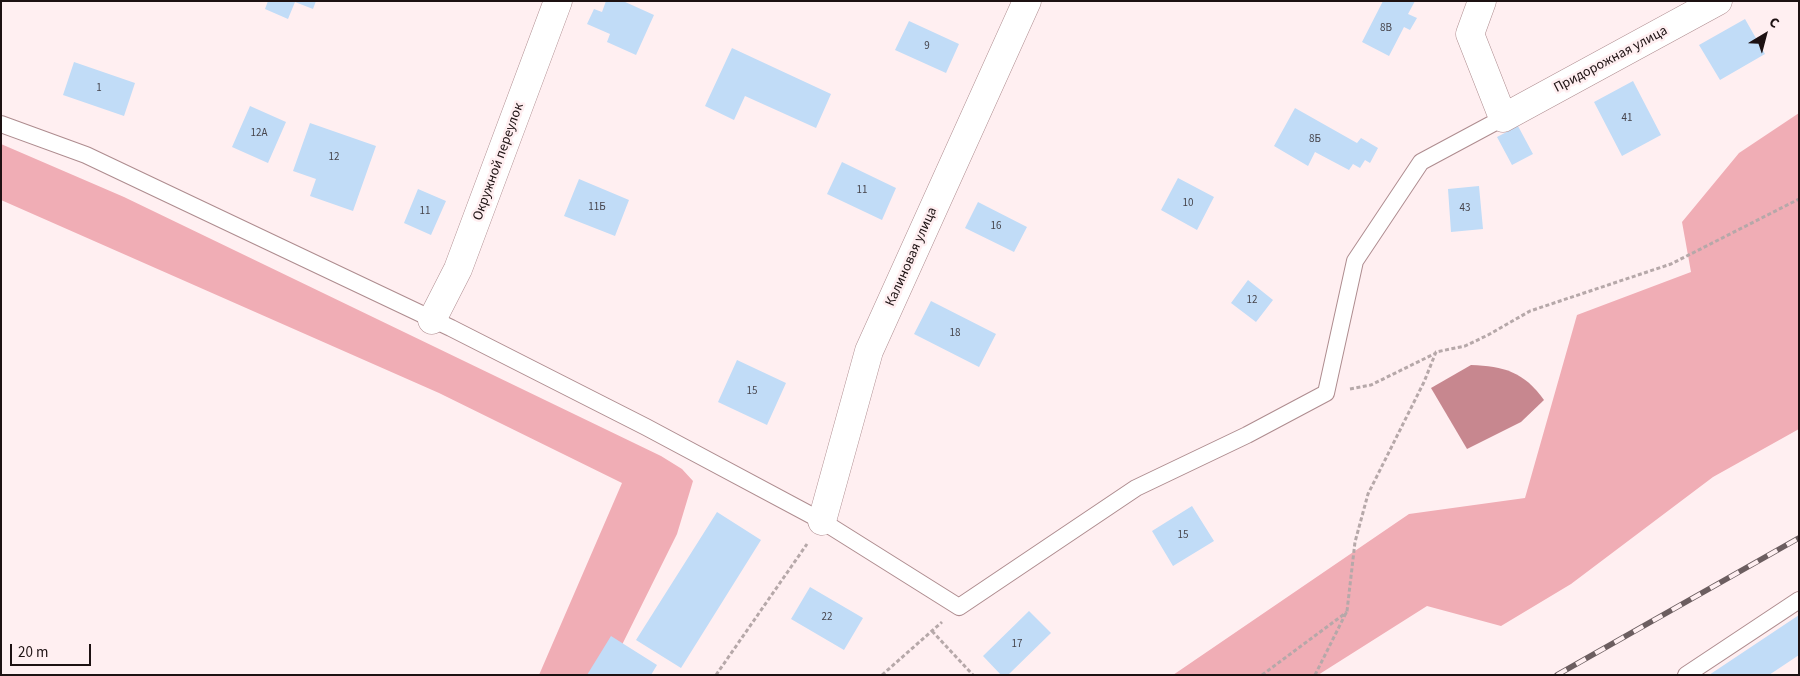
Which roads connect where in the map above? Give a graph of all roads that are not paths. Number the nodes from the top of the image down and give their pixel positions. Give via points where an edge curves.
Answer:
1 (558, 1) edge
2 (1027, 1) edge
3 (1482, 1) edge
4 (1718, 1) edge
5 (1503, 118) junction
6 (1, 124) edge
7 (432, 320) junction
8 (822, 521) junction
9 (1799, 600) edge
10 (1686, 675) edge

1 - 7 street, Окружной переулок via 458,269
2 - 8 street, Калиновая улица via 869,351
3 - 5 street via 1470,34
4 - 5 street, Придорожная улица
5 - 8 lane via 1421,162 1355,261 1326,393 1136,488 959,608
6 - 7 lane via 86,155
7 - 8 lane via 646,427
9 - 10 lane

